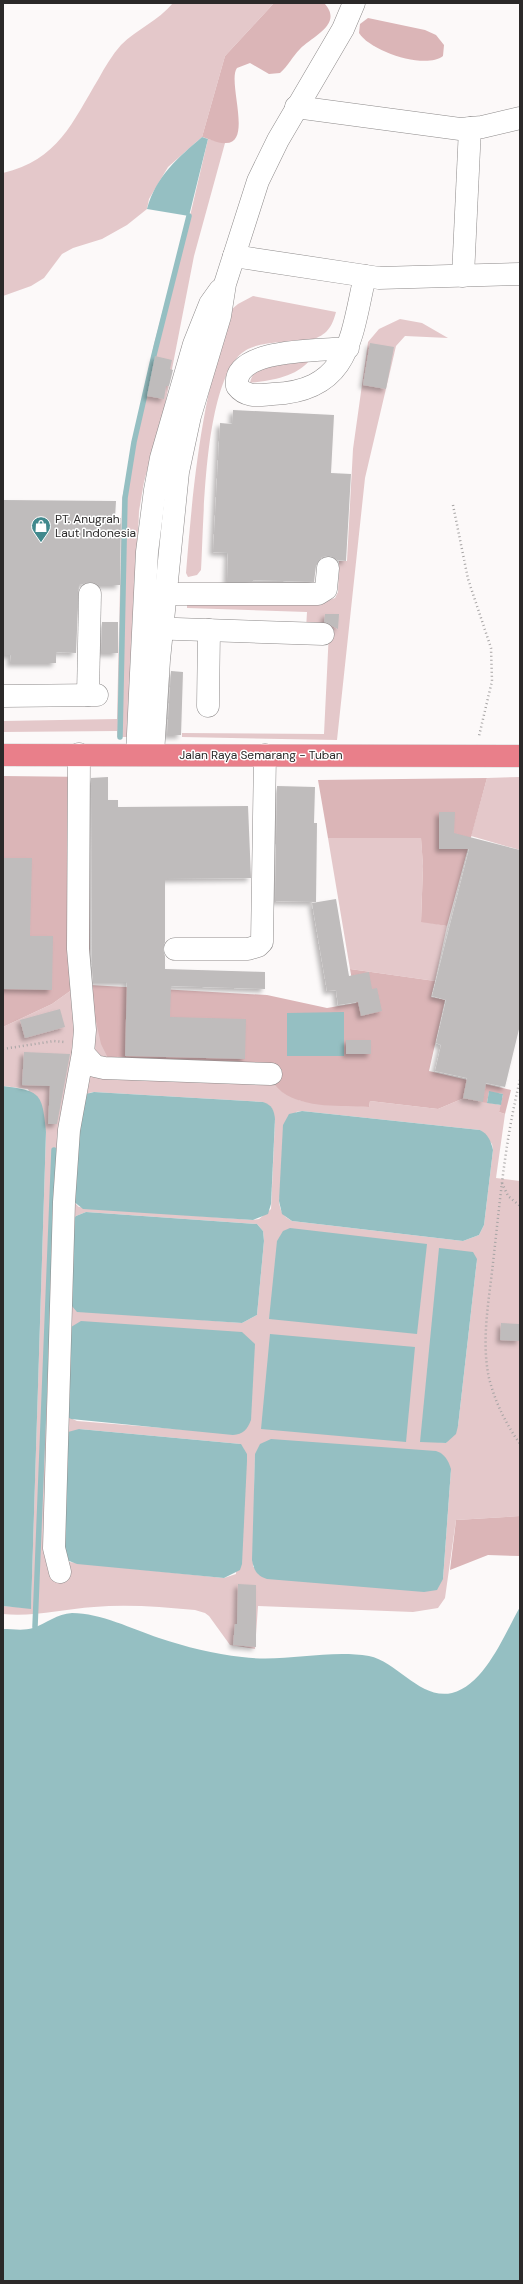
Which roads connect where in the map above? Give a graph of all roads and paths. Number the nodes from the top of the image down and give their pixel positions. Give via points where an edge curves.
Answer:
1 (354, 3) edge
2 (296, 107) junction
3 (520, 118) edge
4 (470, 128) junction
5 (234, 256) junction
6 (520, 274) edge
7 (365, 276) junction
8 (463, 276) junction
9 (348, 348) dead end
10 (453, 505) dead end
11 (328, 568) dead end
12 (90, 594) dead end
13 (155, 594) junction
14 (153, 628) junction
15 (209, 630) junction
16 (323, 634) dead end
17 (3, 696) edge
18 (208, 706) dead end
19 (80, 754) junction
20 (145, 754) junction
21 (3, 755) edge
22 (265, 755) junction
23 (476, 756) junction
24 (520, 756) edge
25 (175, 949) dead end
26 (3, 1049) edge
27 (83, 1053) junction
28 (271, 1074) dead end
29 (520, 1080) edge
30 (502, 1182) junction
31 (520, 1206) edge
32 (520, 1444) edge
33 (60, 1572) dead end

1 - 2 lane via 343,29
2 - 4 lane via 427,126
2 - 5 lane via 258,181
3 - 4 lane
4 - 8 lane
5 - 7 lane
5 - 13 lane via 225,284 220,316 184,442
6 - 8 lane
7 - 8 lane
7 - 9 lane
10 - 23 path via 468,579 488,634 493,661 492,681 480,726
11 - 13 lane via 326,589 318,594
12 - 17 lane via 92,695
13 - 14 lane
14 - 15 lane
14 - 20 lane
15 - 16 lane
15 - 18 lane
19 - 20 highway, Jalan Raya Semarang - Tuban
19 - 21 highway, Jalan Raya Semarang - Tuban
19 - 27 lane via 78,919
20 - 22 highway, Jalan Raya Semarang - Tuban
22 - 23 highway, Jalan Raya Semarang - Tuban
22 - 25 lane via 262,942 248,949
23 - 24 highway, Jalan Raya Semarang - Tuban
26 - 27 path via 54,1041 68,1042
27 - 28 lane via 95,1066 104,1068
27 - 33 lane via 69,1130 64,1202 54,1548
29 - 30 path via 506,1143
30 - 31 path via 508,1196
30 - 32 path via 487,1318 486,1355 489,1378 497,1404

